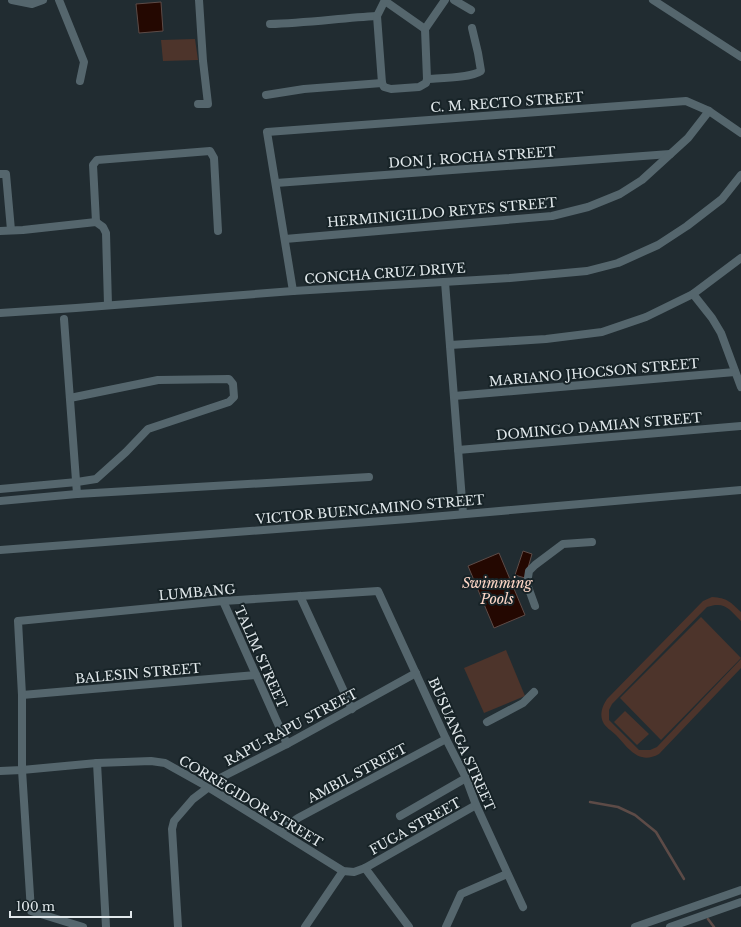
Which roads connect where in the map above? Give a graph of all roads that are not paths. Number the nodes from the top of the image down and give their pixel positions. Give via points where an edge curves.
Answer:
1 (12, 0) edge
2 (43, 0) edge
3 (59, 0) edge
4 (199, 0) edge
5 (445, 0) edge
6 (454, 0) edge
7 (653, 0) edge
8 (385, 1) edge
9 (471, 10) dead end
10 (377, 16) junction
11 (270, 24) dead end
12 (472, 28) dead end
13 (425, 29) junction
14 (741, 57) edge
15 (427, 79) junction
16 (80, 81) dead end
17 (382, 83) junction
18 (266, 95) dead end
19 (198, 104) dead end
20 (708, 111) junction
21 (741, 133) edge
22 (670, 154) junction
23 (0, 174) edge
24 (741, 175) edge
25 (276, 183) junction
26 (96, 222) junction
27 (11, 230) junction
28 (0, 231) edge
29 (218, 231) dead end
30 (285, 239) junction
31 (740, 262) edge
32 (445, 282) junction
33 (293, 291) junction
34 (693, 294) junction
35 (108, 305) junction
36 (0, 313) edge
37 (64, 319) dead end
38 (450, 345) junction
39 (735, 372) junction
40 (741, 387) edge
41 (454, 396) junction
42 (70, 398) junction
43 (741, 426) edge
44 (458, 450) junction
45 (369, 476) dead end
46 (77, 482) junction
47 (15, 488) junction
48 (0, 489) edge
49 (741, 490) edge
50 (77, 494) junction
51 (16, 500) junction
52 (0, 501) edge
53 (462, 513) junction
54 (592, 542) dead end
55 (0, 550) edge
56 (378, 591) joint
57 (300, 596) junction
58 (223, 601) junction
59 (535, 606) dead end
60 (416, 673) junction
61 (256, 675) junction
62 (534, 692) dead end
63 (22, 695) junction
64 (352, 709) junction
65 (487, 722) dead end
66 (446, 740) junction
67 (287, 744) junction
68 (97, 763) junction
69 (22, 770) junction
70 (0, 771) edge
71 (466, 778) junction
72 (208, 787) junction
73 (476, 805) junction
74 (400, 816) dead end
75 (280, 831) junction
76 (365, 868) junction
77 (343, 870) junction
78 (507, 874) junction
79 (741, 890) edge
80 (741, 902) edge
81 (523, 907) dead end
82 (83, 927) edge
83 (106, 927) edge
84 (178, 927) edge
85 (305, 927) edge
86 (409, 927) edge
87 (446, 927) edge
88 (635, 927) edge
89 (670, 927) edge

1 - 2 street via 32,4
3 - 16 street via 84,62
4 - 19 street via 208,104
5 - 13 street
6 - 9 street
7 - 14 street
8 - 10 street
8 - 13 street
10 - 11 street
10 - 17 street
12 - 15 street via 481,71 461,76
13 - 15 street
15 - 17 street via 426,83 419,87 391,89 384,87
17 - 18 street via 304,89
20 - 21 street, C. M. RECTO STREET
20 - 22 street, HERMINIGILDO REYES STREET via 688,138
20 - 25 street, C. M. RECTO STREET via 686,101 267,132
22 - 25 street, DON J. ROCHA STREET
22 - 30 street, HERMINIGILDO REYES STREET via 642,180 620,194 588,207 552,216
23 - 27 street via 6,174
24 - 32 street, CONCHA CRUZ DRIVE via 722,199 687,226 658,245 618,263 587,271
25 - 30 street
26 - 27 street
26 - 29 street via 93,165 97,160 210,151 214,158
26 - 35 street via 106,233
27 - 28 street
30 - 33 street
31 - 34 street
32 - 33 street, CONCHA CRUZ DRIVE
32 - 38 street
33 - 35 street, CONCHA CRUZ DRIVE
34 - 38 street via 646,317 602,332 546,339
34 - 39 street via 721,333
35 - 36 street, CONCHA CRUZ DRIVE
37 - 42 street
38 - 41 street
39 - 40 street
39 - 41 street, MARIANO JHOCSON STREET
41 - 44 street
42 - 46 street
42 - 46 street via 158,380 229,379 234,384 234,396 229,402 148,429 96,479
43 - 44 street, DOMINGO DAMIAN STREET
44 - 53 street
45 - 50 street
46 - 47 street
46 - 50 street
47 - 48 street
47 - 51 street
49 - 53 street, VICTOR BUENCAMINO STREET
50 - 51 street
51 - 52 street
53 - 55 street, VICTOR BUENCAMINO STREET
54 - 59 street via 563,544 535,564 529,571 527,584
56 - 57 street, LUMBANG
56 - 60 street, BUSUANGA STREET
57 - 58 street, LUMBANG
57 - 64 street
58 - 61 street, TALIM STREET
58 - 63 street, LUMBANG via 18,620
60 - 64 street, RAPU-RAPU STREET
60 - 66 street, BUSUANGA STREET
61 - 63 street, BALESIN STREET
61 - 67 street, TALIM STREET
62 - 65 street via 523,703
63 - 69 street
64 - 67 street, RAPU-RAPU STREET
66 - 71 street, BUSUANGA STREET
66 - 75 street, AMBIL STREET via 298,818
67 - 72 street, RAPU-RAPU STREET via 222,777
68 - 69 street, CORREGIDOR STREET
68 - 72 street, CORREGIDOR STREET via 151,761 165,764
68 - 83 street
69 - 70 street, CORREGIDOR STREET
69 - 82 street via 30,911
71 - 73 street, BUSUANGA STREET
71 - 74 street
72 - 75 street, CORREGIDOR STREET
72 - 84 street, RAPU-RAPU STREET via 193,799 174,822 172,829
73 - 76 street, FUGA STREET
73 - 78 street, BUSUANGA STREET
75 - 77 street, CORREGIDOR STREET
76 - 77 street via 354,872
76 - 86 street
77 - 85 street
78 - 81 street, BUSUANGA STREET
78 - 87 street via 461,894
79 - 88 street
80 - 89 street

